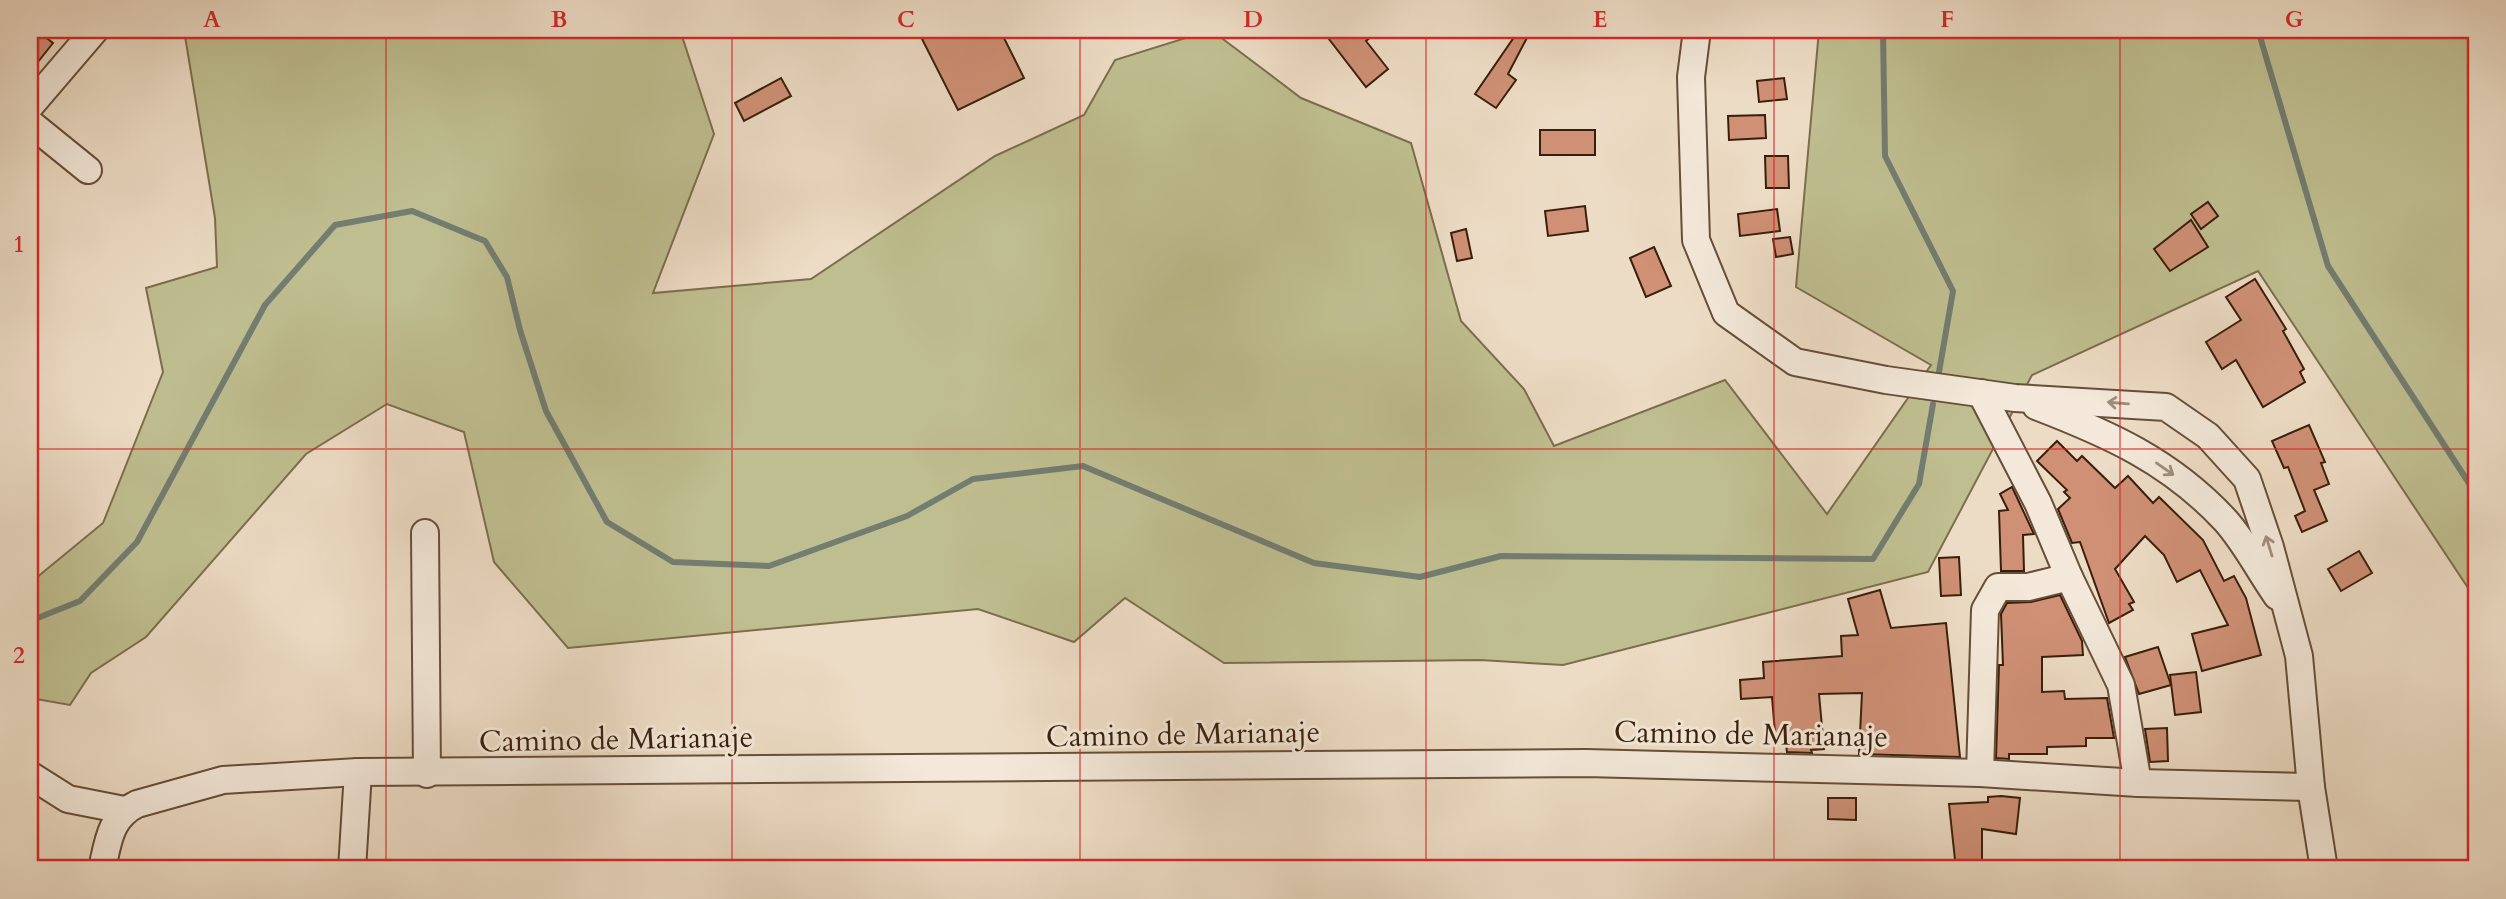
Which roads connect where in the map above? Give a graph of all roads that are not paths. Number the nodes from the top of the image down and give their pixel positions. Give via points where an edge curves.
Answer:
1 (95, 30) edge
2 (1697, 30) edge
3 (30, 106) edge
4 (30, 123) edge
5 (88, 170) dead end
6 (1981, 393) junction
7 (2015, 398) junction
8 (425, 533) dead end
9 (2068, 577) junction
10 (2288, 612) junction
11 (358, 772) junction
12 (1980, 773) junction
13 (427, 774) junction
14 (30, 775) edge
15 (2138, 783) junction
16 (2311, 787) junction
17 (124, 810) junction
18 (102, 869) edge
19 (352, 869) edge
20 (2324, 869) edge

1 - 3 street
2 - 6 street via 1691,77 1696,240 1726,313 1795,362
4 - 5 street
6 - 7 street
6 - 9 street via 2038,503
7 -> 10 street via 2111,435 2169,470 2225,521
10 -> 7 street via 2247,479 2208,436 2166,407
8 - 13 street
9 - 12 street via 2028,587 1998,587 1985,610
9 - 15 street via 2121,685
10 - 16 street via 2300,656
11 - 13 street, Camino de Marianaje
11 - 17 street, Camino de Marianaje via 223,780
11 - 19 street
12 - 13 street, Camino de Marianaje via 1572,763
12 - 15 street, Camino de Marianaje
14 - 17 street via 68,799
15 - 16 street, Camino de Marianaje
16 - 20 street
17 - 18 street via 114,822

